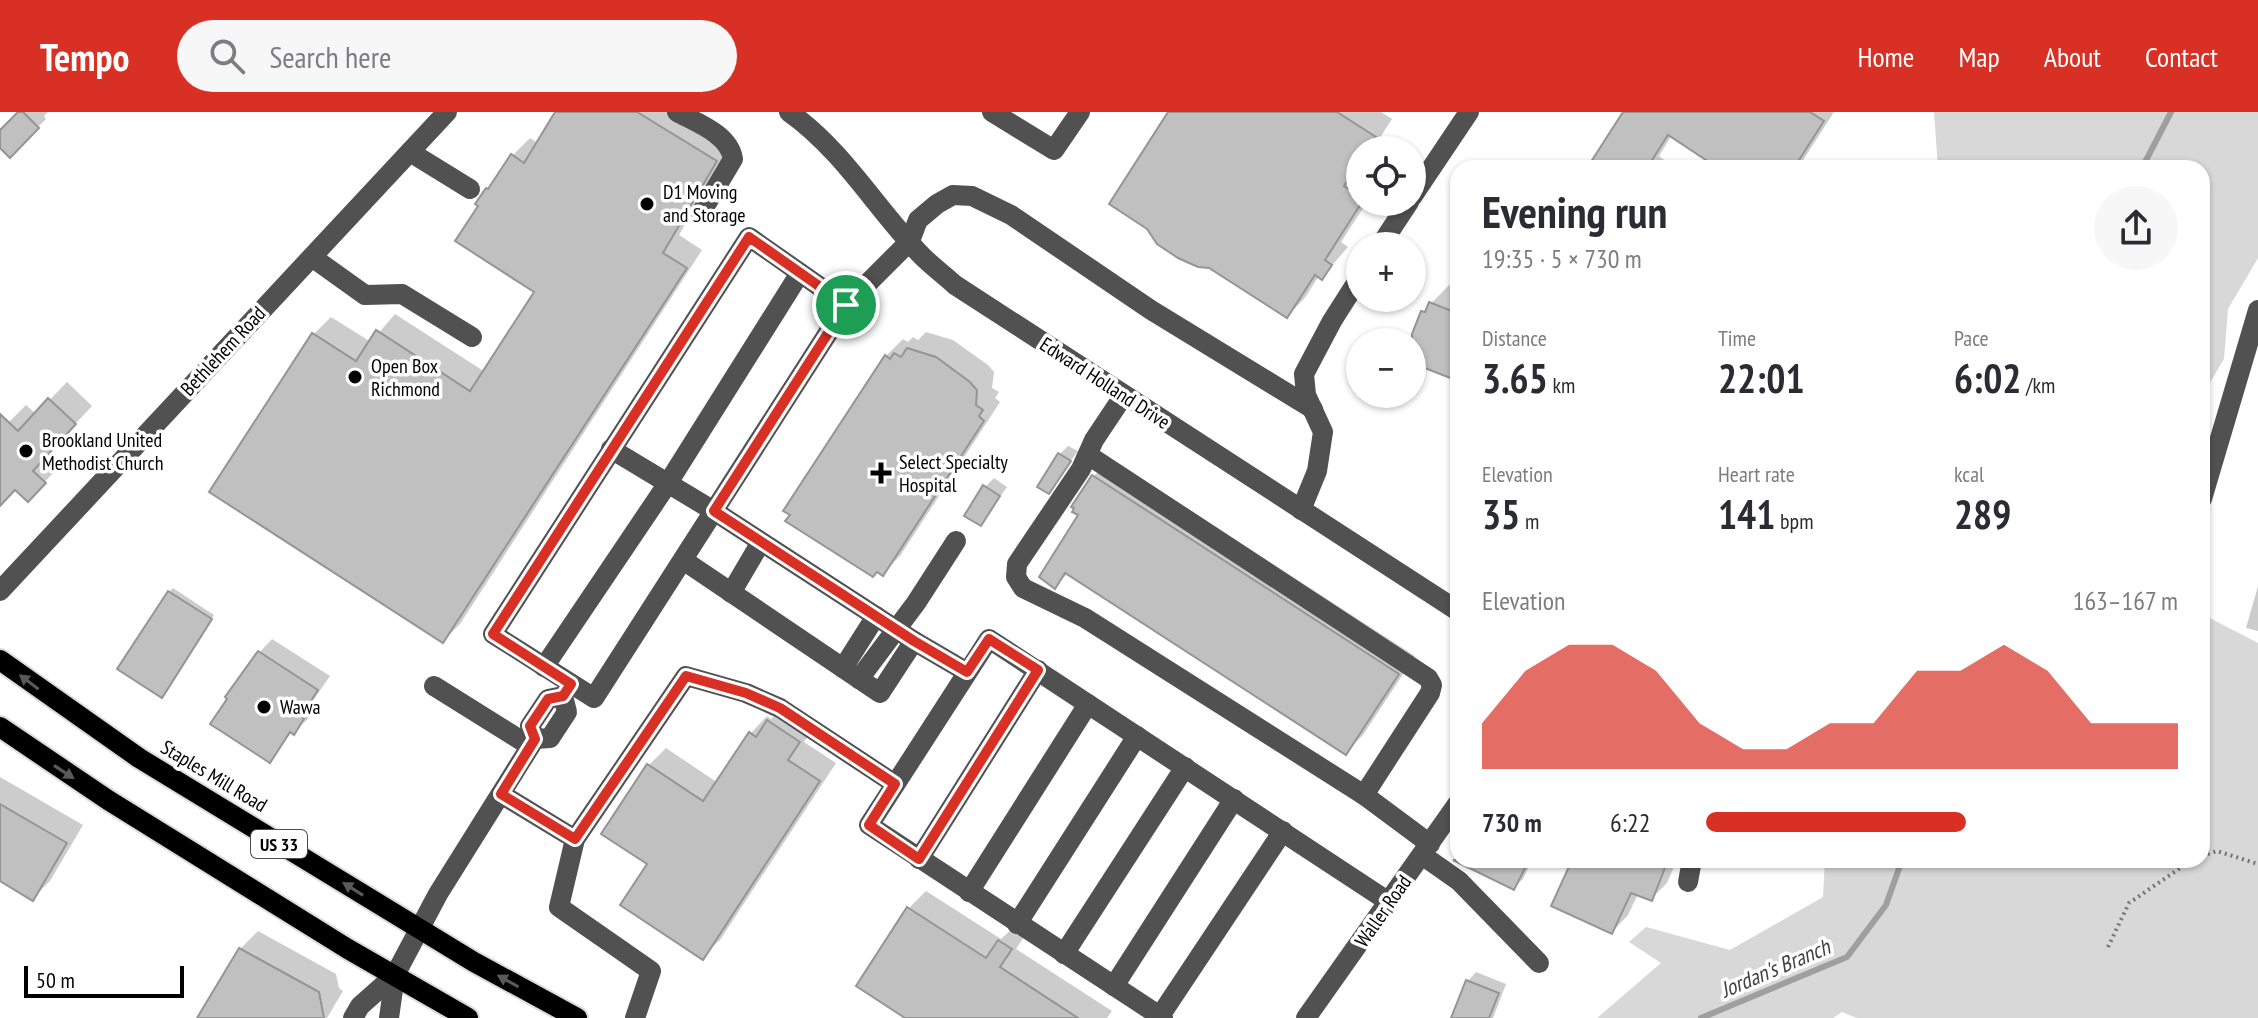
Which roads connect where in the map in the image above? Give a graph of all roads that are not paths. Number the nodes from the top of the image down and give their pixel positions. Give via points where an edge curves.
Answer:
1 (447, 112) edge
2 (677, 112) edge
3 (992, 112) edge
4 (1080, 112) edge
5 (1469, 112) edge
6 (802, 116) edge
7 (410, 152) junction
8 (1426, 176) edge
9 (470, 189) dead end
10 (701, 213) dead end
11 (910, 241) junction
12 (312, 257) junction
13 (800, 273) junction
14 (1346, 299) edge
15 (846, 305) junction
16 (2258, 310) edge
17 (472, 337) dead end
18 (1124, 395) junction
19 (1313, 409) junction
20 (611, 449) junction
21 (1088, 455) junction
22 (2210, 472) edge
23 (668, 483) junction
24 (1301, 510) junction
25 (714, 511) junction
26 (956, 541) dead end
27 (761, 542) junction
28 (683, 560) junction
29 (0, 591) edge
30 (731, 593) junction
31 (1450, 606) edge
32 (876, 616) junction
33 (895, 629) junction
34 (914, 641) junction
35 (0, 660) edge
36 (544, 667) junction
37 (1038, 670) junction
38 (967, 672) junction
39 (851, 674) junction
40 (434, 686) dead end
41 (567, 690) junction
42 (1088, 704) junction
43 (0, 727) edge
44 (1137, 736) junction
45 (533, 743) junction
46 (1185, 767) junction
47 (895, 784) junction
48 (501, 794) junction
49 (1364, 795) junction
50 (1234, 799) junction
51 (1450, 814) edge
52 (1283, 831) junction
53 (575, 839) junction
54 (1426, 849) junction
55 (919, 859) junction
56 (1691, 868) edge
57 (1688, 882) dead end
58 (969, 892) junction
59 (1389, 902) junction
60 (1017, 924) junction
61 (420, 930) junction
62 (1064, 954) junction
63 (1539, 963) dead end
64 (395, 975) junction
65 (1114, 986) junction
66 (1162, 1017) edge
67 (353, 1018) edge
68 (389, 1018) edge
69 (468, 1018) edge
70 (577, 1018) edge
71 (635, 1018) edge
72 (1306, 1018) edge

1 - 7 street, Bethlehem Road
2 - 10 street via 720,137 732,151 733,159
3 - 4 street via 1054,150
5 - 8 street
6 - 11 street, Edward Holland Drive
7 - 9 street
7 - 12 street, Bethlehem Road
11 - 15 street
11 - 18 street, Edward Holland Drive via 955,285
11 - 19 street via 918,220 937,204 953,195 972,196 1011,215 1151,310
12 - 17 street via 365,295 402,294
12 - 29 street, Bethlehem Road
13 - 15 street
13 - 20 street via 749,237
13 - 23 street
14 - 19 street via 1304,374
15 - 25 street
16 - 22 street
18 - 21 street
18 - 24 street, Edward Holland Drive
19 - 24 street via 1323,432 1317,471
20 - 23 street
20 - 36 street via 493,634
21 - 49 street via 1428,678 1430,693
21 - 49 street via 1017,564 1016,577 1023,588 1085,618
23 - 25 street
23 - 36 street
24 - 31 street, Edward Holland Drive
25 - 27 street
25 - 28 street
26 - 33 street
27 - 30 street
27 - 32 street
28 - 30 street
28 - 41 street via 594,698
30 - 39 street
32 - 33 street
32 - 39 street
33 - 34 street
33 - 39 street
34 - 38 street
34 - 39 street via 880,693
61 -> 35 main road, Staples Mill Road / US 33 via 128,752
36 - 41 street
37 - 38 street via 989,639
37 - 42 street
37 - 55 street
38 - 47 street
40 - 45 street
41 - 45 street via 567,712 550,738
42 - 44 street
42 - 58 street
43 -> 64 main road, US 33 via 108,800
44 - 46 street
44 - 60 street
45 - 48 street
46 - 50 street
46 - 62 street
47 - 53 street via 780,708 686,676
47 - 55 street via 869,825
48 - 53 street
48 - 61 street
49 - 54 street
50 - 52 street
50 - 65 street
51 - 54 street, Waller Road
52 - 59 street
52 - 66 street
53 - 71 street via 559,907 651,971
54 - 59 street, Waller Road
54 - 63 street
55 - 58 street
56 - 57 street
58 - 60 street
59 - 72 street, Waller Road
60 - 62 street
61 - 64 street
70 -> 61 main road, Staples Mill Road / US 33
62 - 65 street
64 - 67 street
64 - 68 street
64 - 69 main road, US 33
65 - 66 street

